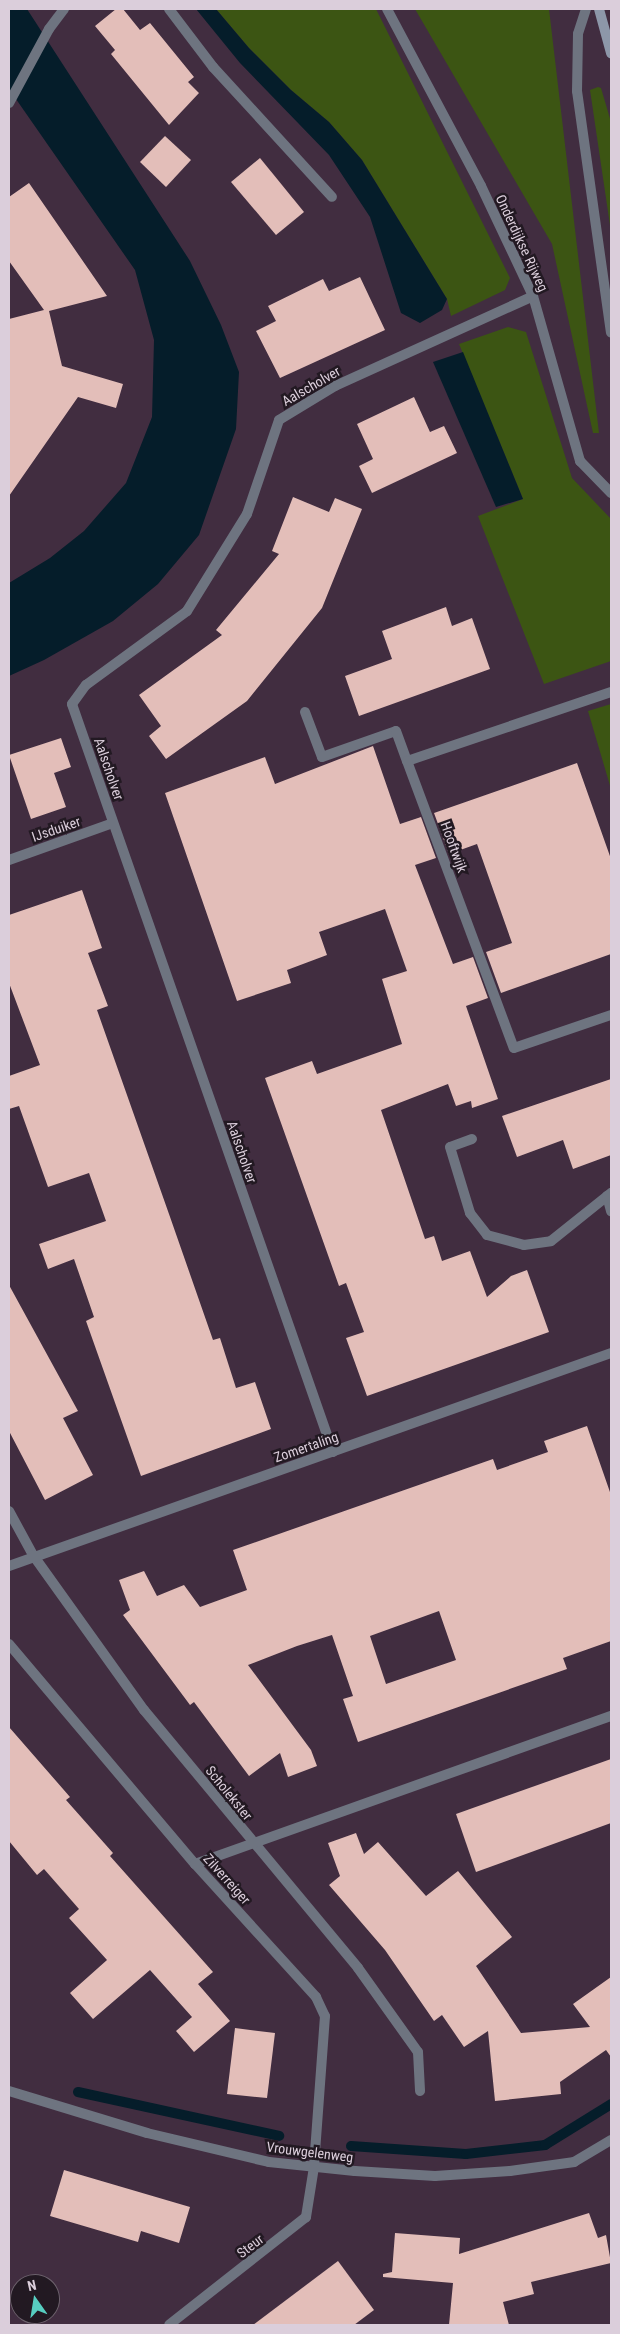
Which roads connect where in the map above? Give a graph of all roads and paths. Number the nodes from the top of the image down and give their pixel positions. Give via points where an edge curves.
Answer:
1 (64, 9) edge
2 (170, 9) edge
3 (387, 9) edge
4 (586, 9) edge
5 (599, 9) edge
6 (611, 52) edge
7 (9, 103) edge
8 (332, 197) dead end
9 (533, 296) junction
10 (611, 334) edge
11 (611, 493) edge
12 (611, 692) edge
13 (305, 712) dead end
14 (407, 761) junction
15 (113, 823) junction
16 (9, 860) edge
17 (611, 1016) edge
18 (472, 1140) dead end
19 (609, 1194) edge
20 (611, 1211) edge
21 (611, 1353) edge
22 (333, 1452) junction
23 (9, 1511) edge
24 (33, 1555) junction
25 (9, 1566) edge
26 (9, 1644) edge
27 (611, 1716) edge
28 (252, 1843) junction
29 (195, 1864) junction
30 (9, 2091) edge
31 (420, 2091) dead end
32 (611, 2140) edge
33 (314, 2167) junction
34 (169, 2325) edge

1 - 7 street via 49,28
2 - 8 street via 213,67
3 - 9 street, Onderdijkse Rijweg via 481,186
4 - 10 street via 578,34 577,91
5 - 6 main road
9 - 11 street, Onderdijkse Rijweg via 580,461
9 - 15 street, Aalscholver via 335,386 280,420 247,514 187,611 86,685 72,704
12 - 14 street
13 - 14 street via 322,757 396,731
14 - 17 street, Hooftwijk via 514,1048
15 - 16 street, IJsduiker
15 - 22 street, Aalscholver
18 - 19 street via 450,1147 470,1213 487,1235 524,1245 551,1241
19 - 20 street
21 - 22 street, Zomertaling
22 - 24 street, Zomertaling
23 - 24 street, Scholekster
24 - 25 street, Zomertaling
24 - 28 street, Scholekster via 144,1710
26 - 29 street, Zilverreiger
27 - 28 street
28 - 29 street
28 - 31 street, Scholekster via 358,1968 418,2052
29 - 33 street, Zilverreiger via 316,1998 325,2016
30 - 33 street, Vrouwgelenweg via 146,2133 270,2162
32 - 33 street, Vrouwgelenweg via 574,2162 510,2171 435,2176
33 - 34 street, Steur via 306,2217

